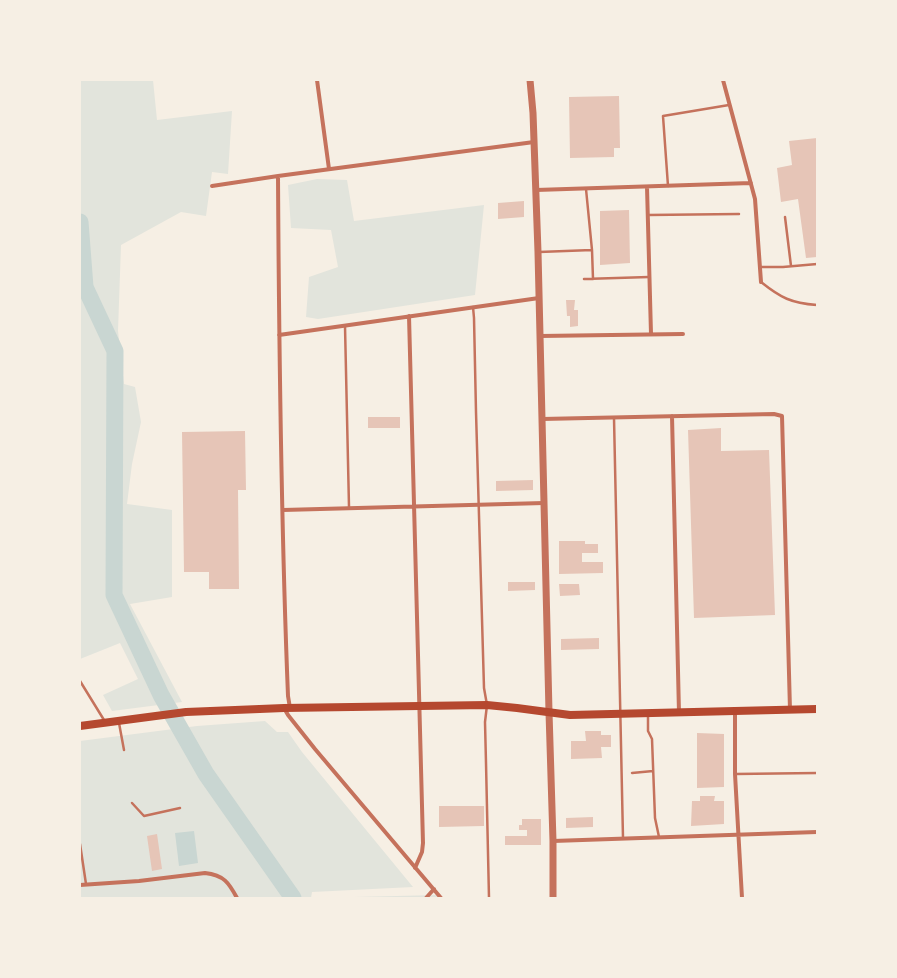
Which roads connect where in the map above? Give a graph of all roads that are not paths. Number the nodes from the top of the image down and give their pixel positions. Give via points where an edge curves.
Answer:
1 (317, 80) edge
2 (530, 80) edge
3 (723, 80) edge
4 (730, 104) junction
5 (534, 142) junction
6 (329, 169) junction
7 (278, 176) junction
8 (751, 183) junction
9 (212, 186) dead end
10 (668, 186) junction
11 (647, 187) junction
12 (586, 189) junction
13 (536, 190) junction
14 (739, 214) dead end
15 (648, 215) junction
16 (785, 217) dead end
17 (592, 250) junction
18 (538, 252) junction
19 (817, 264) edge
20 (792, 266) junction
21 (760, 267) junction
22 (649, 277) junction
23 (584, 279) dead end
24 (593, 279) junction
25 (761, 282) joint
26 (539, 298) junction
27 (817, 305) edge
28 (473, 307) junction
29 (409, 316) junction
30 (345, 326) junction
31 (651, 334) junction
32 (683, 334) dead end
33 (279, 335) junction
34 (540, 336) junction
35 (672, 416) junction
36 (614, 418) junction
37 (542, 419) junction
38 (544, 503) junction
39 (479, 504) junction
40 (414, 506) junction
41 (348, 507) junction
42 (283, 510) junction
43 (80, 681) edge
44 (486, 705) junction
45 (420, 706) junction
46 (287, 708) junction
47 (817, 709) edge
48 (790, 710) junction
49 (549, 712) junction
50 (735, 712) junction
51 (679, 713) junction
52 (621, 714) junction
53 (648, 714) junction
54 (118, 721) junction
55 (105, 722) junction
56 (80, 726) edge
57 (124, 750) dead end
58 (653, 771) junction
59 (632, 773) dead end
60 (817, 773) edge
61 (735, 774) junction
62 (132, 803) dead end
63 (180, 808) dead end
64 (817, 832) edge
65 (738, 835) junction
66 (623, 838) junction
67 (659, 838) junction
68 (554, 841) junction
69 (80, 844) edge
70 (415, 868) junction
71 (86, 884) junction
72 (80, 885) edge
73 (434, 889) junction
74 (238, 898) edge
75 (426, 898) edge
76 (441, 898) edge
77 (489, 898) edge
78 (553, 898) edge
79 (742, 898) edge

1 - 6 street
2 - 5 street
3 - 4 street
4 - 8 street
4 - 10 lane via 663,116
5 - 6 street
5 - 13 street
6 - 7 street
7 - 9 street
7 - 33 street
8 - 10 street
8 - 21 street via 755,199
10 - 11 street
11 - 12 street
11 - 15 street
12 - 13 street
12 - 17 lane
13 - 18 street
14 - 15 lane
15 - 22 street
16 - 20 lane
17 - 18 lane
17 - 24 lane
18 - 26 street
19 - 20 lane
20 - 21 lane
21 - 25 street
22 - 24 lane
22 - 31 street
23 - 24 lane
25 - 27 lane via 788,300
26 - 28 street
26 - 34 street
28 - 29 street
28 - 39 lane
29 - 30 street
29 - 40 street
30 - 33 street
30 - 41 lane
31 - 32 street
31 - 34 street
33 - 42 street
34 - 37 street
35 - 36 street
35 - 48 street via 782,416
35 - 51 street
36 - 37 street
36 - 52 lane
37 - 38 street
38 - 39 street
38 - 49 street
39 - 40 street
39 - 44 lane
40 - 41 street
40 - 45 street
41 - 42 street
42 - 46 street
43 - 55 lane
44 - 45 main road
44 - 49 main road
44 - 77 lane
45 - 46 main road
45 - 70 street via 423,843
46 - 54 main road via 186,712
46 - 70 street via 288,715 310,744
47 - 48 main road
48 - 50 main road
49 - 52 main road via 570,715
49 - 68 street
50 - 51 main road
50 - 61 street
51 - 53 main road
52 - 53 main road
52 - 66 lane
53 - 58 lane
54 - 55 main road
54 - 57 lane
55 - 56 main road
58 - 59 lane
58 - 67 lane via 655,818
60 - 61 lane
61 - 65 street
62 - 63 lane via 144,816
64 - 65 street
65 - 67 street
65 - 79 street
66 - 67 street
66 - 68 street
68 - 78 street
69 - 71 lane
70 - 73 street
71 - 72 street
71 - 74 street via 215,874 228,882
73 - 75 street
73 - 76 street

